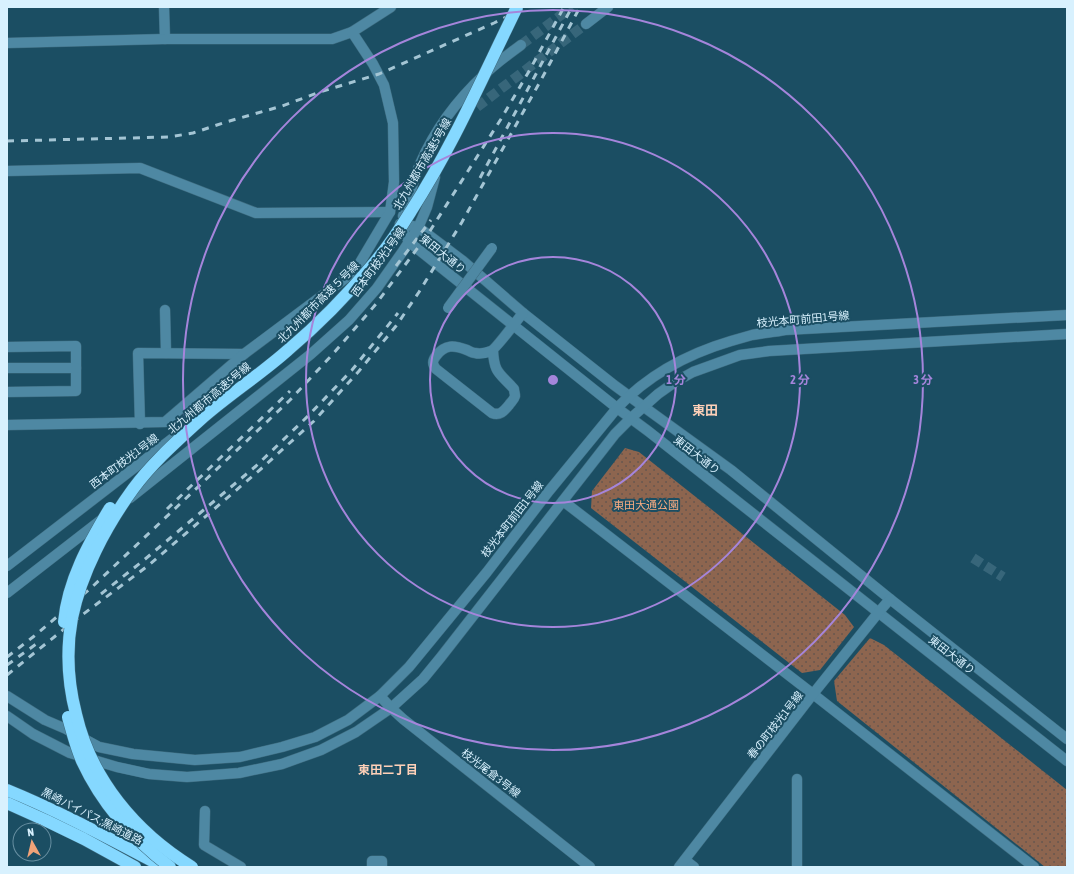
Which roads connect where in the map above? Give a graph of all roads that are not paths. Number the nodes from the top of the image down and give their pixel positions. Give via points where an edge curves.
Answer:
1 (164, 7) edge
2 (391, 7) edge
3 (608, 7) edge
4 (519, 9) edge
5 (586, 24) tunnel mouth
6 (352, 32) junction
7 (165, 39) junction
8 (7, 43) edge
9 (521, 45) tunnel mouth
10 (477, 107) tunnel mouth
11 (7, 171) edge
12 (390, 212) junction
13 (400, 224) junction
14 (418, 227) junction
15 (409, 242) junction
16 (492, 248) dead end
17 (448, 308) dead end
18 (165, 310) dead end
19 (523, 313) junction
20 (1067, 315) edge
21 (513, 325) junction
22 (1067, 334) edge
23 (7, 347) edge
24 (493, 350) junction
25 (166, 353) junction
26 (244, 354) junction
27 (7, 368) edge
28 (76, 368) junction
29 (7, 392) edge
30 (629, 395) junction
31 (617, 408) junction
32 (644, 408) junction
33 (202, 418) junction
34 (631, 418) junction
35 (140, 424) junction
36 (7, 425) edge
37 (563, 501) junction
38 (8, 563) edge
39 (7, 593) edge
40 (890, 599) junction
41 (878, 613) junction
42 (814, 694) junction
43 (7, 696) edge
44 (380, 696) junction
45 (391, 708) junction
46 (7, 716) edge
47 (1067, 739) edge
48 (1067, 761) edge
49 (797, 779) dead end
50 (7, 790) edge
51 (7, 803) edge
52 (205, 811) dead end
53 (578, 863) edge
54 (682, 864) edge
55 (135, 867) edge
56 (164, 867) edge
57 (170, 867) edge
58 (192, 867) edge
59 (241, 867) edge
60 (372, 867) edge
61 (382, 867) edge
62 (590, 867) edge
63 (694, 867) edge
64 (797, 867) edge
65 (1034, 867) edge

1 - 7 street
2 - 6 street
3 - 5 street
4 - 33 highway, 北九州都市高速5号線, bridge via 440,164 377,260 286,352
6 - 7 street via 332,39
6 - 12 street via 384,85 393,122 394,182
7 - 8 street
9 - 13 street, 西本町枝光1号線 via 462,96 441,124 419,166
10 - 14 street, 西本町枝光1号線 via 460,123 444,144 427,207
11 - 12 street via 140,168 256,213
12 - 26 street via 354,271
13 - 14 street, 東田大通り
13 - 15 street, 東田大通り
13 - 38 street, 西本町枝光1号線 via 373,264 345,295 269,365
14 - 15 street, 西本町枝光1号線
14 - 19 street, 東田大通り via 463,261
15 - 21 street, 東田大通り
15 - 39 street, 西本町枝光1号線 via 377,288 354,315 311,354
16 - 17 street, bridge
18 - 25 street
19 - 21 street
19 - 30 street, 東田大通り
20 - 30 street, 枝光本町前田1号線 via 785,330 751,335 688,356
21 - 24 street
21 - 31 street, 東田大通り
22 - 32 street via 829,346 769,350 740,355 693,372 658,394
23 - 28 street via 76,346
24 - 24 street via 497,371 515,393 514,399 502,413 495,414 436,369 433,364 438,352 447,347 457,347 474,353
25 - 26 street
25 - 35 street via 138,353
26 - 35 street via 165,422
27 - 28 street
28 - 29 street via 76,391
30 - 31 street, 枝光本町前田1号線
30 - 32 street, 東田大通り
31 - 34 street, 東田大通り
31 - 44 street, 枝光本町前田1号線 via 409,667
32 - 34 street
32 - 40 street, 東田大通り via 732,470
33 - 57 highway, bridge via 140,471 103,520 76,571 64,617 61,647 64,696 82,761 119,820 137,840
33 - 58 highway, 北九州都市高速5号線, bridge via 143,477 106,532 78,596 69,644 72,698 86,746 96,768 109,789 140,827
34 - 37 street via 615,434
34 - 41 street, 東田大通り
35 - 36 street
37 - 42 street
37 - 45 street via 423,679
40 - 41 street, 春の町枝光1号線
40 - 47 street, 東田大通り
41 - 42 street, 春の町枝光1号線
41 - 48 street, 東田大通り
42 - 54 street, 春の町枝光1号線
42 - 65 street
43 - 44 street, 枝光本町前田1号線 via 45,720 99,747 133,754 195,760 240,757 315,737 348,720
44 - 45 street, 枝光尾倉3号線
45 - 46 street via 356,732 321,750 282,764 240,773 187,777 124,769 70,752 33,734
45 - 53 street, 枝光尾倉3号線
49 - 64 street
50 - 56 highway, 黒崎バイパス;黒崎道路 via 29,798
51 - 55 highway via 84,839
52 - 59 street via 204,845
53 - 62 street, 枝光尾倉3号線
54 - 63 street
60 - 61 street via 372,861 382,861

